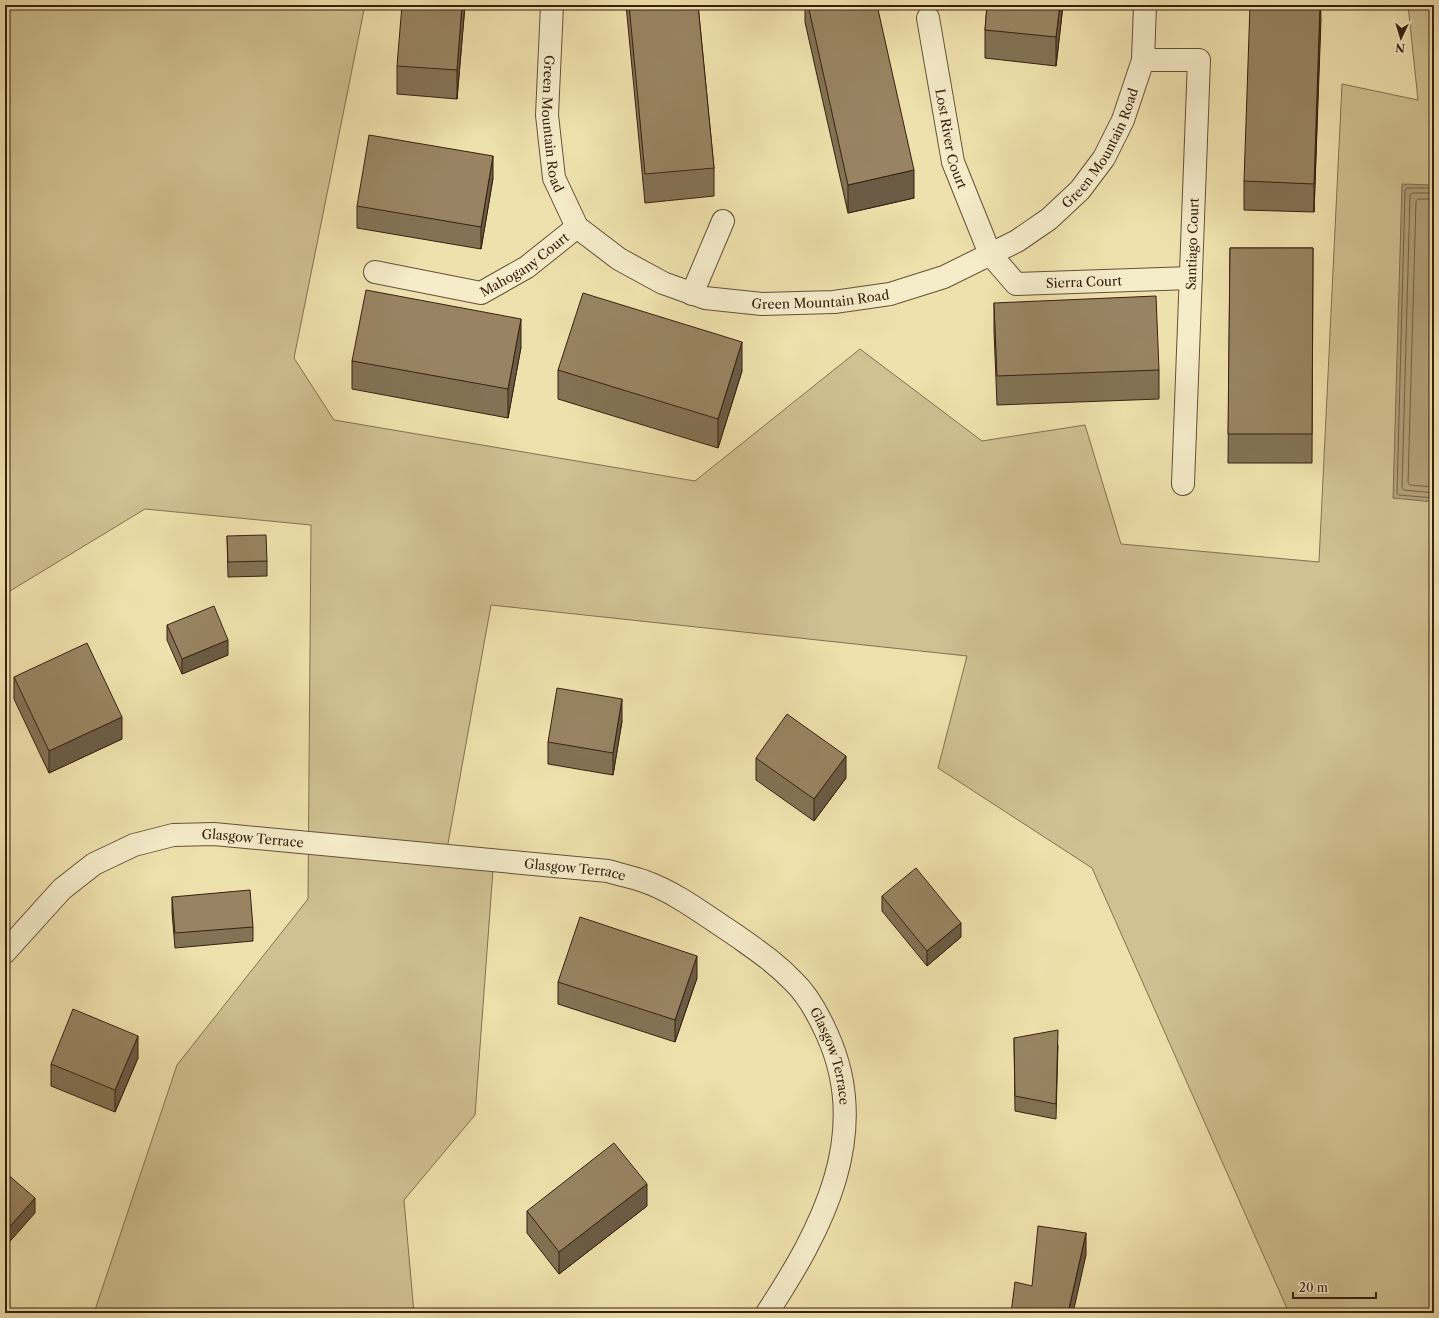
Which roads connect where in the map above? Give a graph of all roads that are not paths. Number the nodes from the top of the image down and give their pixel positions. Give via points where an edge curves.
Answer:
1 (552, 5) edge
2 (1144, 5) edge
3 (928, 18) dead end
4 (1143, 60) junction
5 (723, 221) dead end
6 (577, 227) junction
7 (990, 254) junction
8 (375, 272) dead end
9 (1191, 278) junction
10 (692, 294) junction
11 (1183, 484) dead end
12 (5, 952) edge
13 (767, 1313) edge

1 - 6 street, Green Mountain Road via 547,115 554,178
2 - 4 street, Green Mountain Road
3 - 7 street, Lost River Court via 953,162
4 - 7 street, Green Mountain Road via 1123,120 1104,158 1080,190 1049,219 1016,241
4 - 9 street, Santiago Court via 1199,60
5 - 10 street
6 - 8 street, Mahogany Court via 527,268 481,293
6 - 10 street, Green Mountain Road via 619,259
7 - 9 street, Sierra Court via 1016,284
7 - 10 street, Green Mountain Road via 944,277 890,294 834,302 762,304 705,298
9 - 11 street, Santiago Court
12 - 13 street, Glasgow Terrace via 62,889 94,864 134,845 173,836 214,834 600,870 647,882 683,900 769,958 795,982 819,1016 834,1048 844,1089 846,1128 839,1169 820,1221 794,1272

